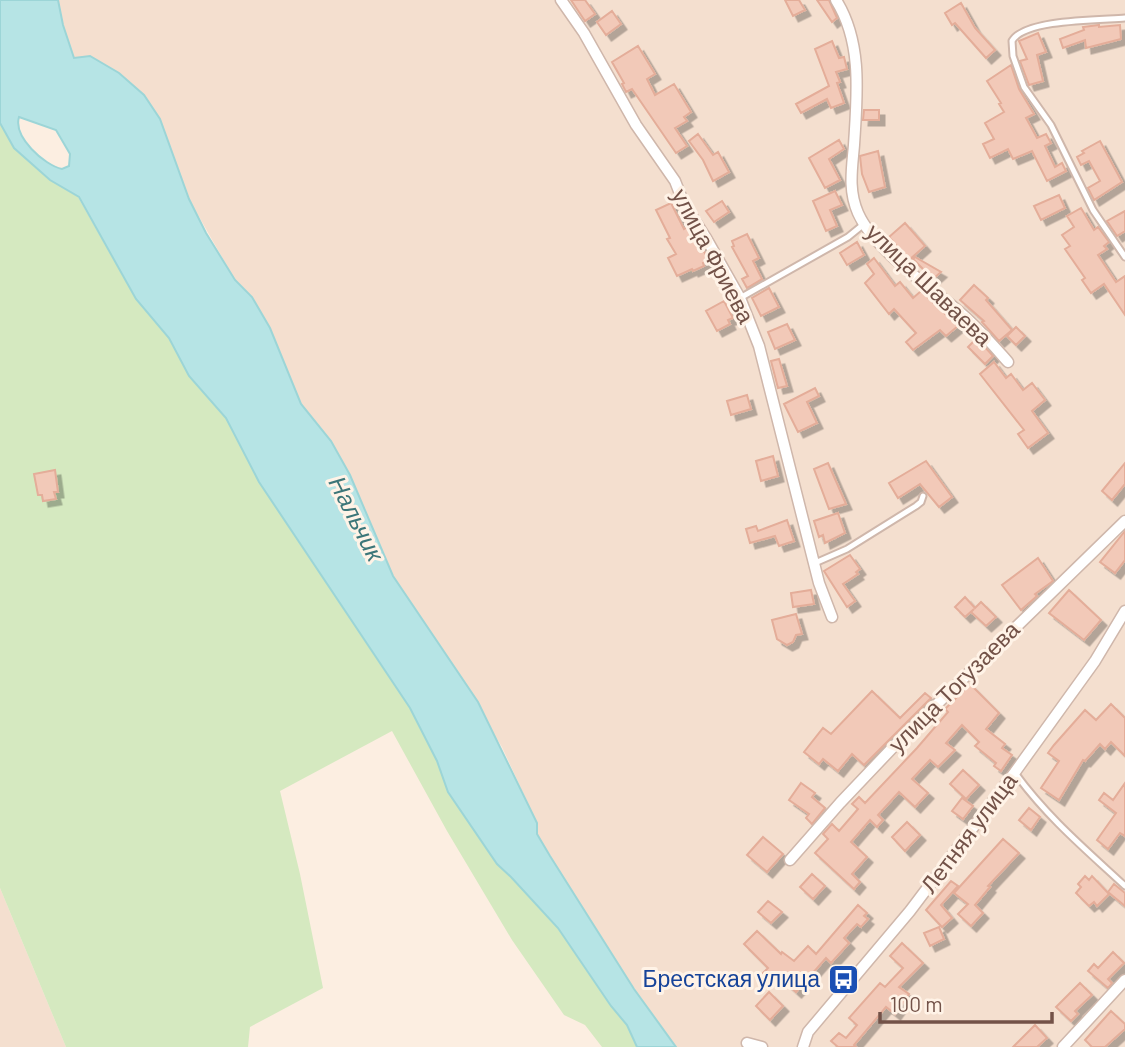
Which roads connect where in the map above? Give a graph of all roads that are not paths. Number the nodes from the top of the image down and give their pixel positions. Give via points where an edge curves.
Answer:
1 (561, 0) edge
2 (836, 0) edge
3 (1125, 18) edge
4 (864, 224) junction
5 (1125, 257) edge
6 (740, 298) junction
7 (1008, 362) dead end
8 (923, 496) dead end
9 (1125, 521) edge
10 (815, 563) junction
11 (1125, 611) edge
12 (832, 617) dead end
13 (1015, 772) junction
14 (790, 860) dead end
15 (1125, 886) edge
16 (1125, 980) edge
17 (747, 1042) dead end
18 (762, 1047) edge
19 (803, 1047) edge
20 (1063, 1047) edge

1 - 6 street, улица Фриева via 675,181
2 - 4 street, улица Шаваева via 851,29 855,51 851,188
3 - 5 lane via 1059,23 1021,32 1012,41 1024,86 1051,125 1093,210
4 - 6 lane
4 - 7 street, улица Шаваева via 900,263 973,323
6 - 10 street, улица Фриева via 759,346
8 - 10 lane via 916,506 871,535
9 - 14 street, улица Тогузаева via 897,743
10 - 12 street, улица Фриева
11 - 13 street, Летняя улица via 1073,694
13 - 15 lane via 1084,852
13 - 19 street, Летняя улица via 910,911 808,1032
16 - 20 street
17 - 18 street

